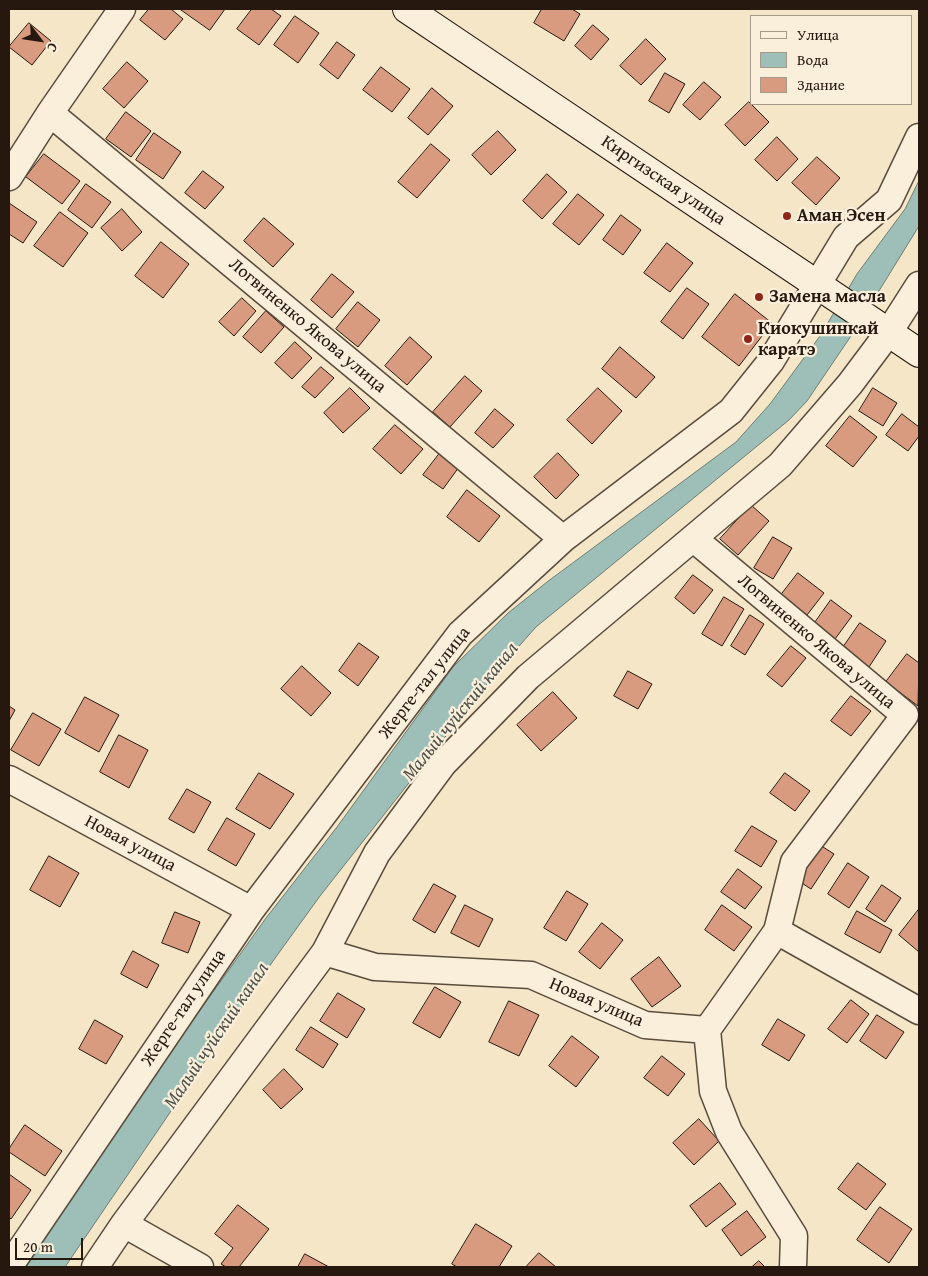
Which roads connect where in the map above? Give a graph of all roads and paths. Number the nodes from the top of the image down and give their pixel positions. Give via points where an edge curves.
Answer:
1 (122, 9) edge
2 (407, 9) edge
3 (50, 113) junction
4 (919, 137) edge
5 (9, 177) edge
6 (919, 285) edge
7 (822, 288) junction
8 (884, 329) junction
9 (919, 353) edge
10 (563, 539) junction
11 (694, 539) junction
12 (9, 779) edge
13 (250, 910) junction
14 (777, 931) junction
15 (325, 952) junction
16 (915, 1000) edge
17 (707, 1030) junction
18 (124, 1224) junction
19 (10, 1263) edge
20 (95, 1267) edge
21 (200, 1267) edge
22 (793, 1267) edge

1 - 3 street
2 - 7 main road, Киргизская улица
3 - 5 street
3 - 10 street, Логвиненко Якова улица
4 - 7 street, Жерге-тал улица via 889,200 846,238
6 - 8 street
7 - 8 main road, Киргизская улица
7 - 10 street, Жерге-тал улица via 731,411
8 - 9 main road, Киргизская улица
8 - 11 street via 850,384 780,465
10 - 13 street, Жерге-тал улица via 460,634
11 - 14 street, Логвиненко Якова улица via 905,716 794,862
11 - 15 street via 528,676 443,764 378,853
12 - 13 street, Новая улица
13 - 19 street, Жерге-тал улица
14 - 16 street
14 - 17 street
15 - 17 street, Новая улица via 375,967 531,975 645,1025
15 - 18 street
17 - 22 street via 713,1091 729,1132 794,1236
18 - 20 street
18 - 21 street

